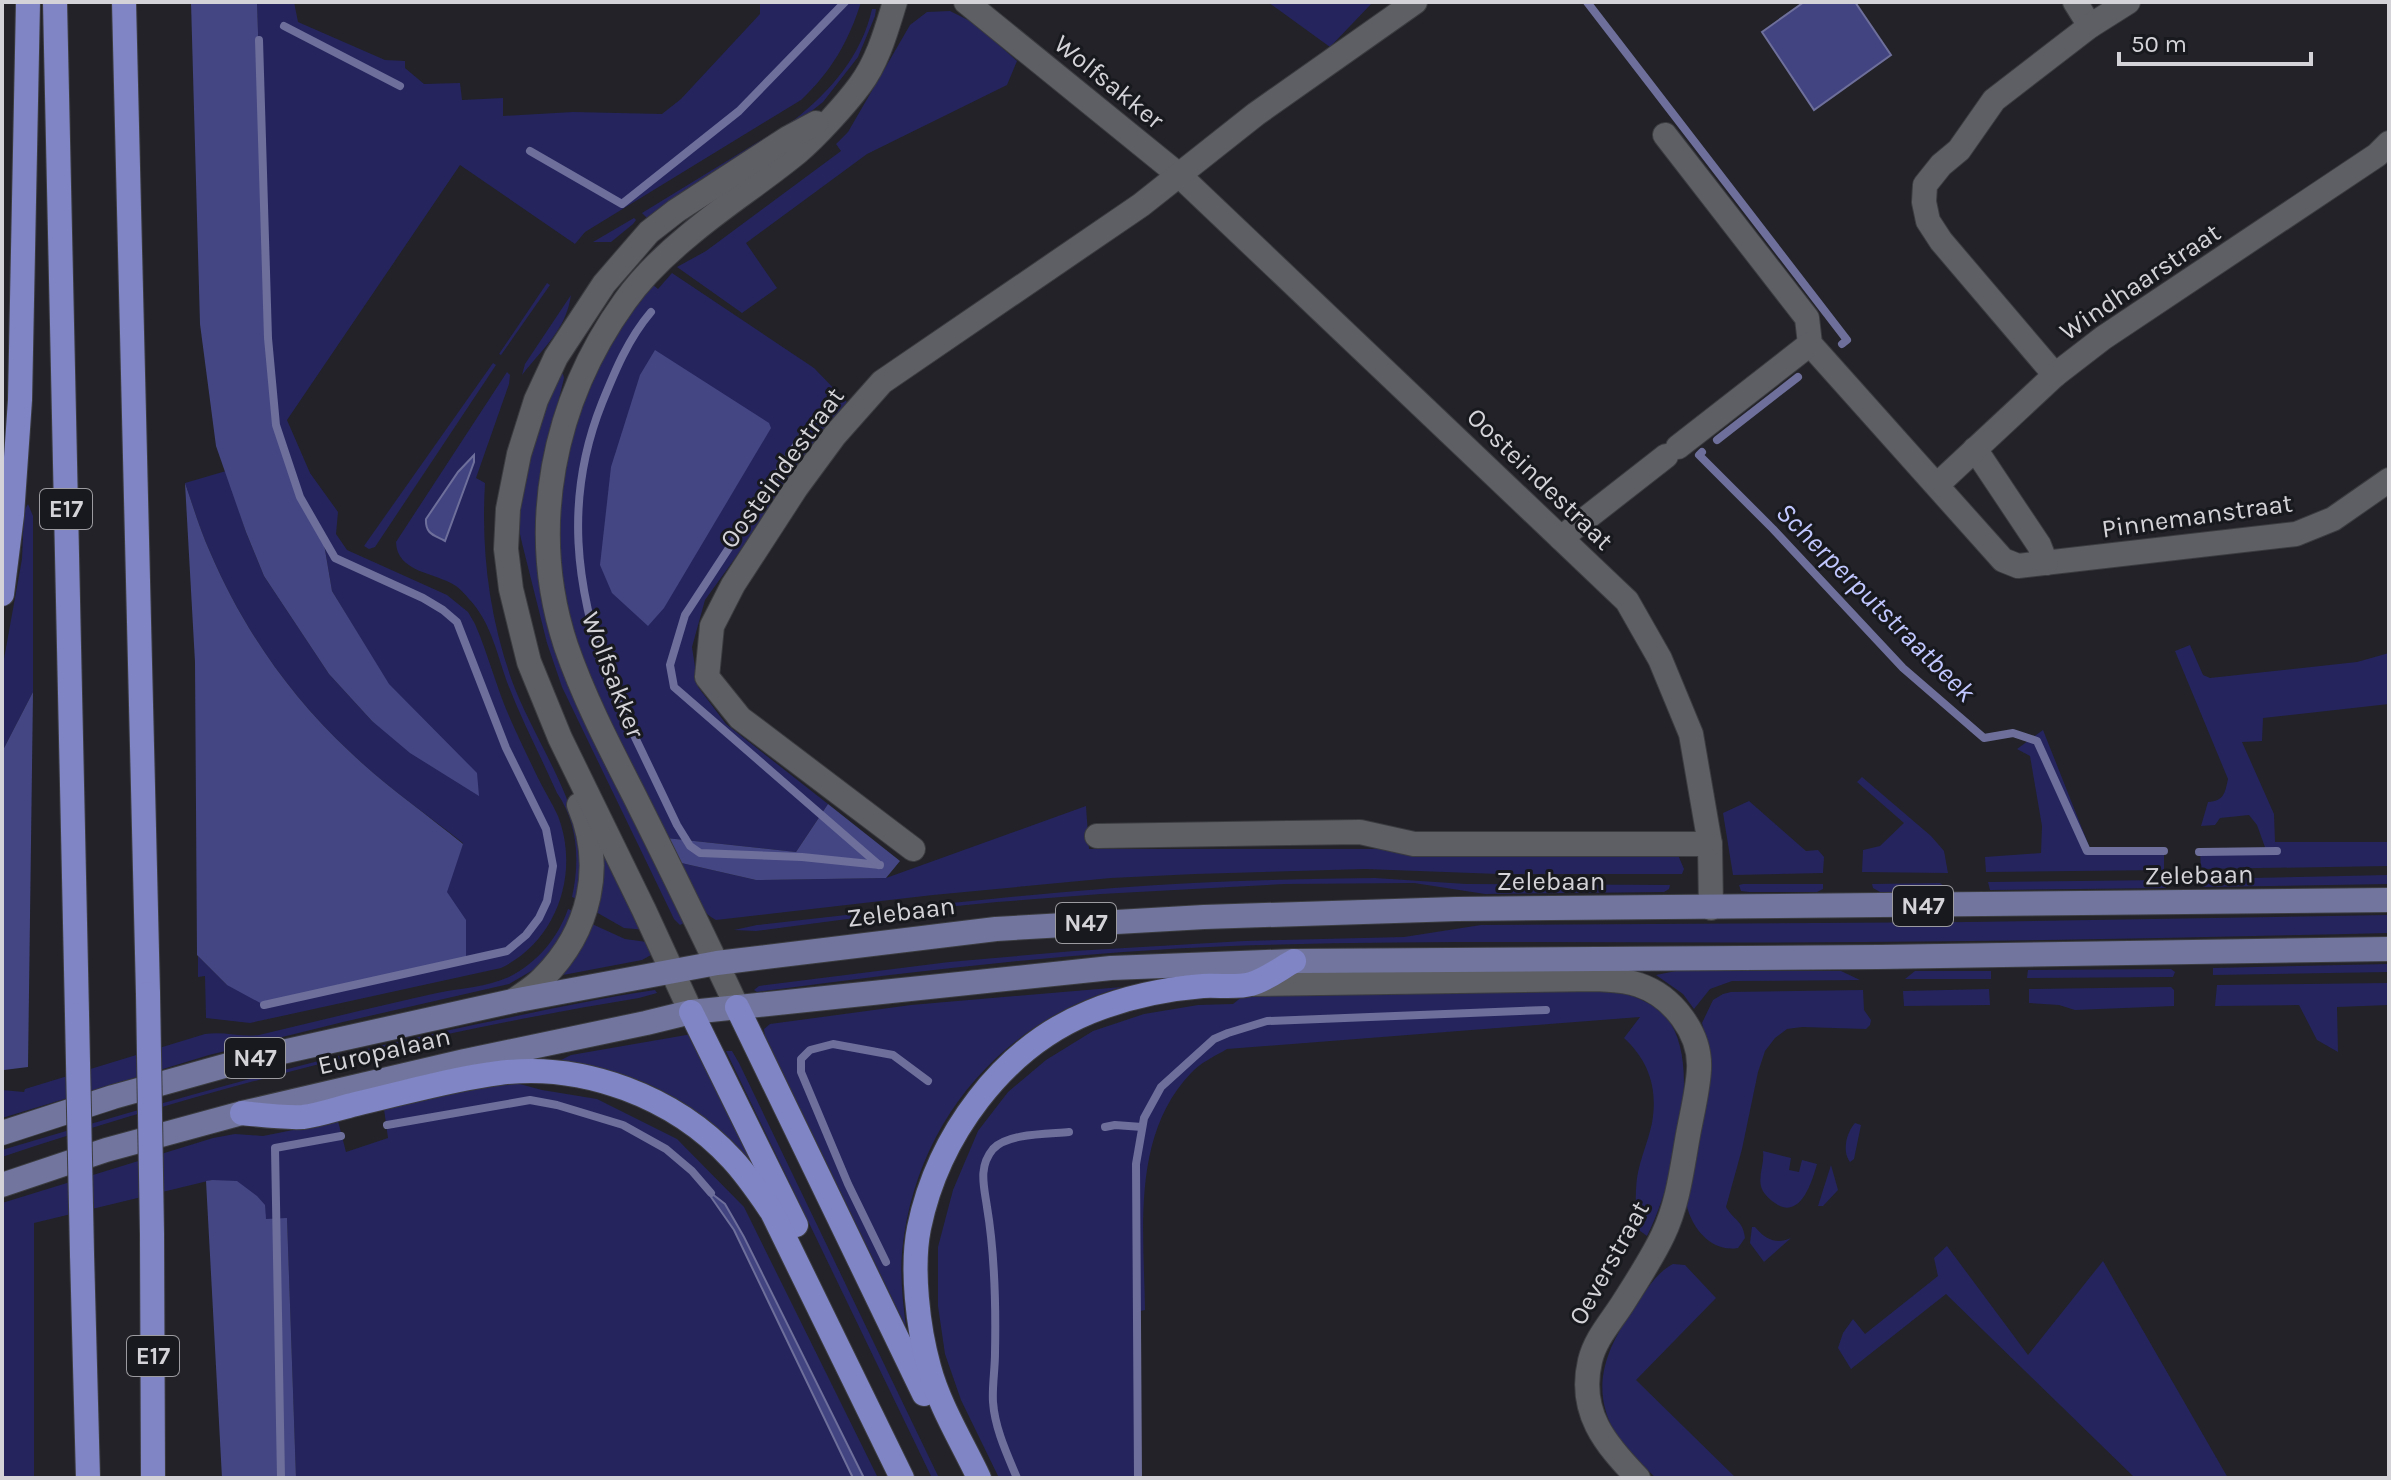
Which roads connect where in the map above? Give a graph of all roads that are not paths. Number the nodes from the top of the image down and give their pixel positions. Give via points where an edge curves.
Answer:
1 (28, 2) edge
2 (55, 2) edge
3 (124, 2) edge
4 (895, 2) edge
5 (966, 2) edge
6 (1415, 2) edge
7 (2075, 2) edge
8 (2128, 2) edge
9 (2090, 26) junction
10 (836, 112) junction
11 (1665, 135) dead end
12 (2385, 156) edge
13 (1179, 175) junction
14 (1810, 344) junction
15 (2055, 375) junction
16 (1975, 449) junction
17 (2389, 480) edge
18 (1937, 485) junction
19 (1561, 538) junction
20 (2046, 563) junction
21 (511, 589) junction
22 (2, 594) edge
23 (1097, 836) dead end
24 (1710, 844) junction
25 (913, 849) dead end
26 (2389, 900) edge
27 (1711, 908) junction
28 (2389, 949) edge
29 (1294, 961) junction
30 (717, 963) junction
31 (672, 970) junction
32 (1251, 984) junction
33 (513, 1001) junction
34 (737, 1007) junction
35 (691, 1012) junction
36 (242, 1113) junction
37 (2, 1133) edge
38 (2, 1185) edge
39 (88, 1478) edge
40 (153, 1478) edge
41 (902, 1478) edge
42 (919, 1478) edge
43 (965, 1478) edge
44 (979, 1478) edge
45 (1638, 1478) edge

1 - 22 highway via 20,400
2 - 39 highway, E17, bridge
3 - 40 highway, E17, bridge via 148,994
4 - 10 street, Wolfsakker via 871,68
5 - 13 street, Wolfsakker
6 - 13 street, Oosteindestraat
7 - 9 street
8 - 9 street
9 - 15 street via 1994,100 1966,142 1925,185 1924,194 1928,221 1941,241
10 - 21 street, Wolfsakker via 676,211 649,232 604,284 556,357 519,454 508,509
10 - 30 street, Wolfsakker via 801,150 667,254 626,299 580,376 565,418 547,509 553,591 570,656 596,720
11 - 14 street, Pinnemanstraat via 1807,318
12 - 15 street, Windhaarstraat via 2103,338
13 - 19 street, Oosteindestraat
13 - 25 street, Oosteindestraat via 882,382 796,488 712,626 707,677 740,718
14 - 18 street, Pinnemanstraat
14 - 19 street
15 - 16 street, Windhaarstraat
16 - 18 street, Windhaarstraat
16 - 20 street
17 - 20 street, Pinnemanstraat via 2333,519 2296,534
18 - 20 street, Pinnemanstraat via 2003,560 2018,566
19 - 24 street, Oosteindestraat via 1627,601 1660,659 1691,734
21 - 31 street, Wolfsakker via 529,662 560,738
21 - 33 street, Wolfsakker via 510,645 518,675 581,811 593,860 589,899 576,931 542,979
23 - 24 street, Zelebaan via 1360,832 1414,844
24 - 27 street, Oosteindestraat
26 - 27 main road, Zelebaan / N47
27 - 30 main road, Zelebaan / N47 via 1457,909 1087,923
28 - 29 main road, N47
29 - 32 highway
29 - 34 main road, N47 via 1111,968
30 - 31 main road, Europalaan / N47
30 - 34 street, Wolfsakker
31 - 33 main road, Europalaan / N47
31 - 35 street, Wolfsakker
32 - 44 highway via 1151,995 1090,1012 1024,1051 959,1128 940,1163 918,1231 917,1292 929,1370
32 - 45 street, Oeverstraat via 1597,979 1641,985 1669,1002 1688,1025 1699,1068 1680,1181 1664,1233 1599,1337 1590,1361 1589,1409 1597,1429
33 - 37 main road, Europalaan / N47 via 246,1060
34 - 35 main road, Europalaan / N47
34 - 43 highway
35 - 36 main road, Europalaan / N47
35 - 42 highway
36 - 38 main road, Europalaan / N47
36 - 41 highway via 303,1117 473,1077 530,1071 600,1080 668,1108 730,1156 772,1212

